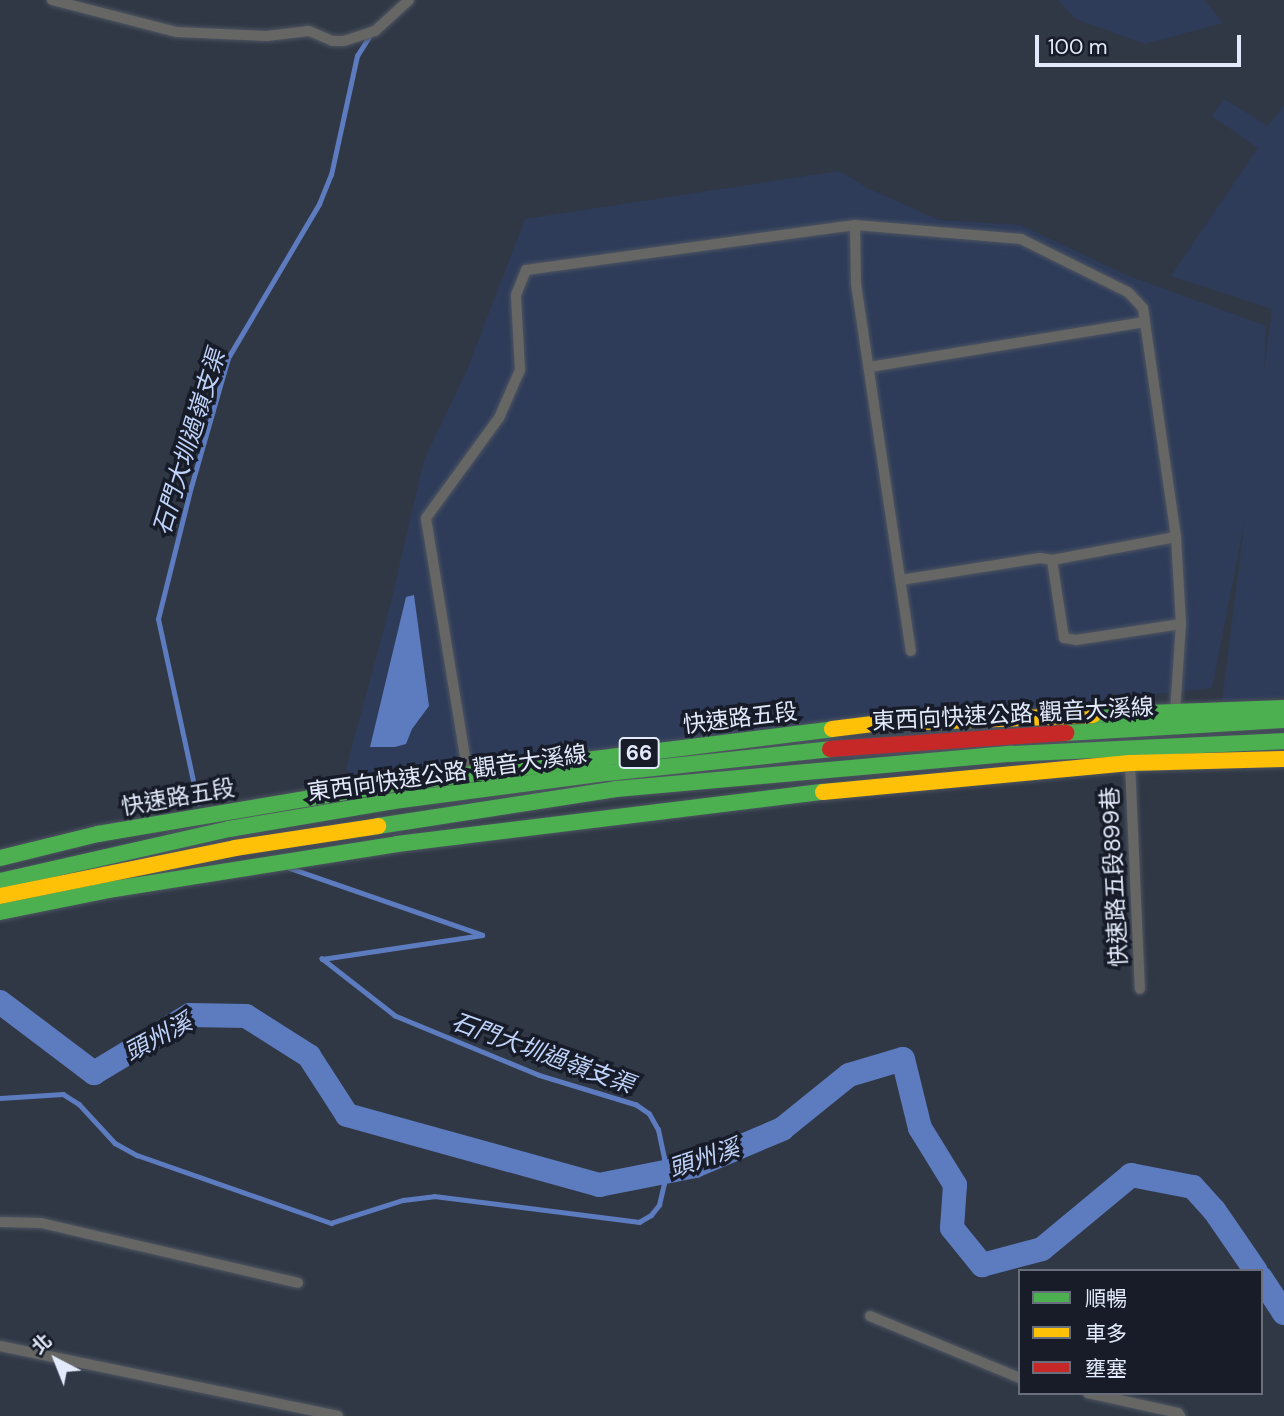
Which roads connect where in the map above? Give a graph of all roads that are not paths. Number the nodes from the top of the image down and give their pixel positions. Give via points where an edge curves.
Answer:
1 (52, 0) edge
2 (409, 0) edge
3 (855, 225) junction
4 (1144, 322) junction
5 (870, 367) junction
6 (1176, 537) junction
7 (1052, 560) junction
8 (901, 580) junction
9 (1181, 624) junction
10 (911, 650) dead end
11 (1284, 708) edge
12 (1175, 712) junction
13 (1284, 720) edge
14 (1284, 741) edge
15 (1284, 759) edge
16 (1130, 763) junction
17 (468, 775) junction
18 (0, 858) edge
19 (0, 881) edge
20 (0, 896) edge
21 (0, 912) edge
22 (1140, 989) dead end
23 (0, 1222) edge
24 (298, 1283) dead end
25 (870, 1316) dead end
26 (0, 1346) edge
27 (1018, 1377) edge
28 (1097, 1395) edge
29 (338, 1416) edge
30 (1180, 1416) edge

1 - 2 street via 177,32 267,36 309,31 332,41 375,31
3 - 4 street via 1021,239 1128,292 1143,308
3 - 5 street via 856,284
3 - 17 street via 526,270 516,295 520,370 499,418 426,518
4 - 5 street
4 - 6 street
5 - 8 street
6 - 7 street
6 - 9 street
7 - 8 street via 1040,558
7 - 9 street via 1064,638
8 - 10 street
9 - 12 street
11 - 12 main road, 快速路五段 / 66
12 - 17 main road, 快速路五段 / 66 via 873,724
13 - 19 main road, 東西向快速公路 觀音大溪線 / 66 via 877,744 607,773 394,801 229,829
14 - 20 main road, 東西向快速公路 觀音大溪線 / 66 via 1010,754 616,789 235,848
15 - 16 main road
16 - 21 main road via 886,784 397,844
16 - 22 street, 快速路五段899巷
17 - 18 main road, 快速路五段 / 66 via 98,834
23 - 24 street via 41,1223
25 - 27 street
26 - 29 street
28 - 30 street

